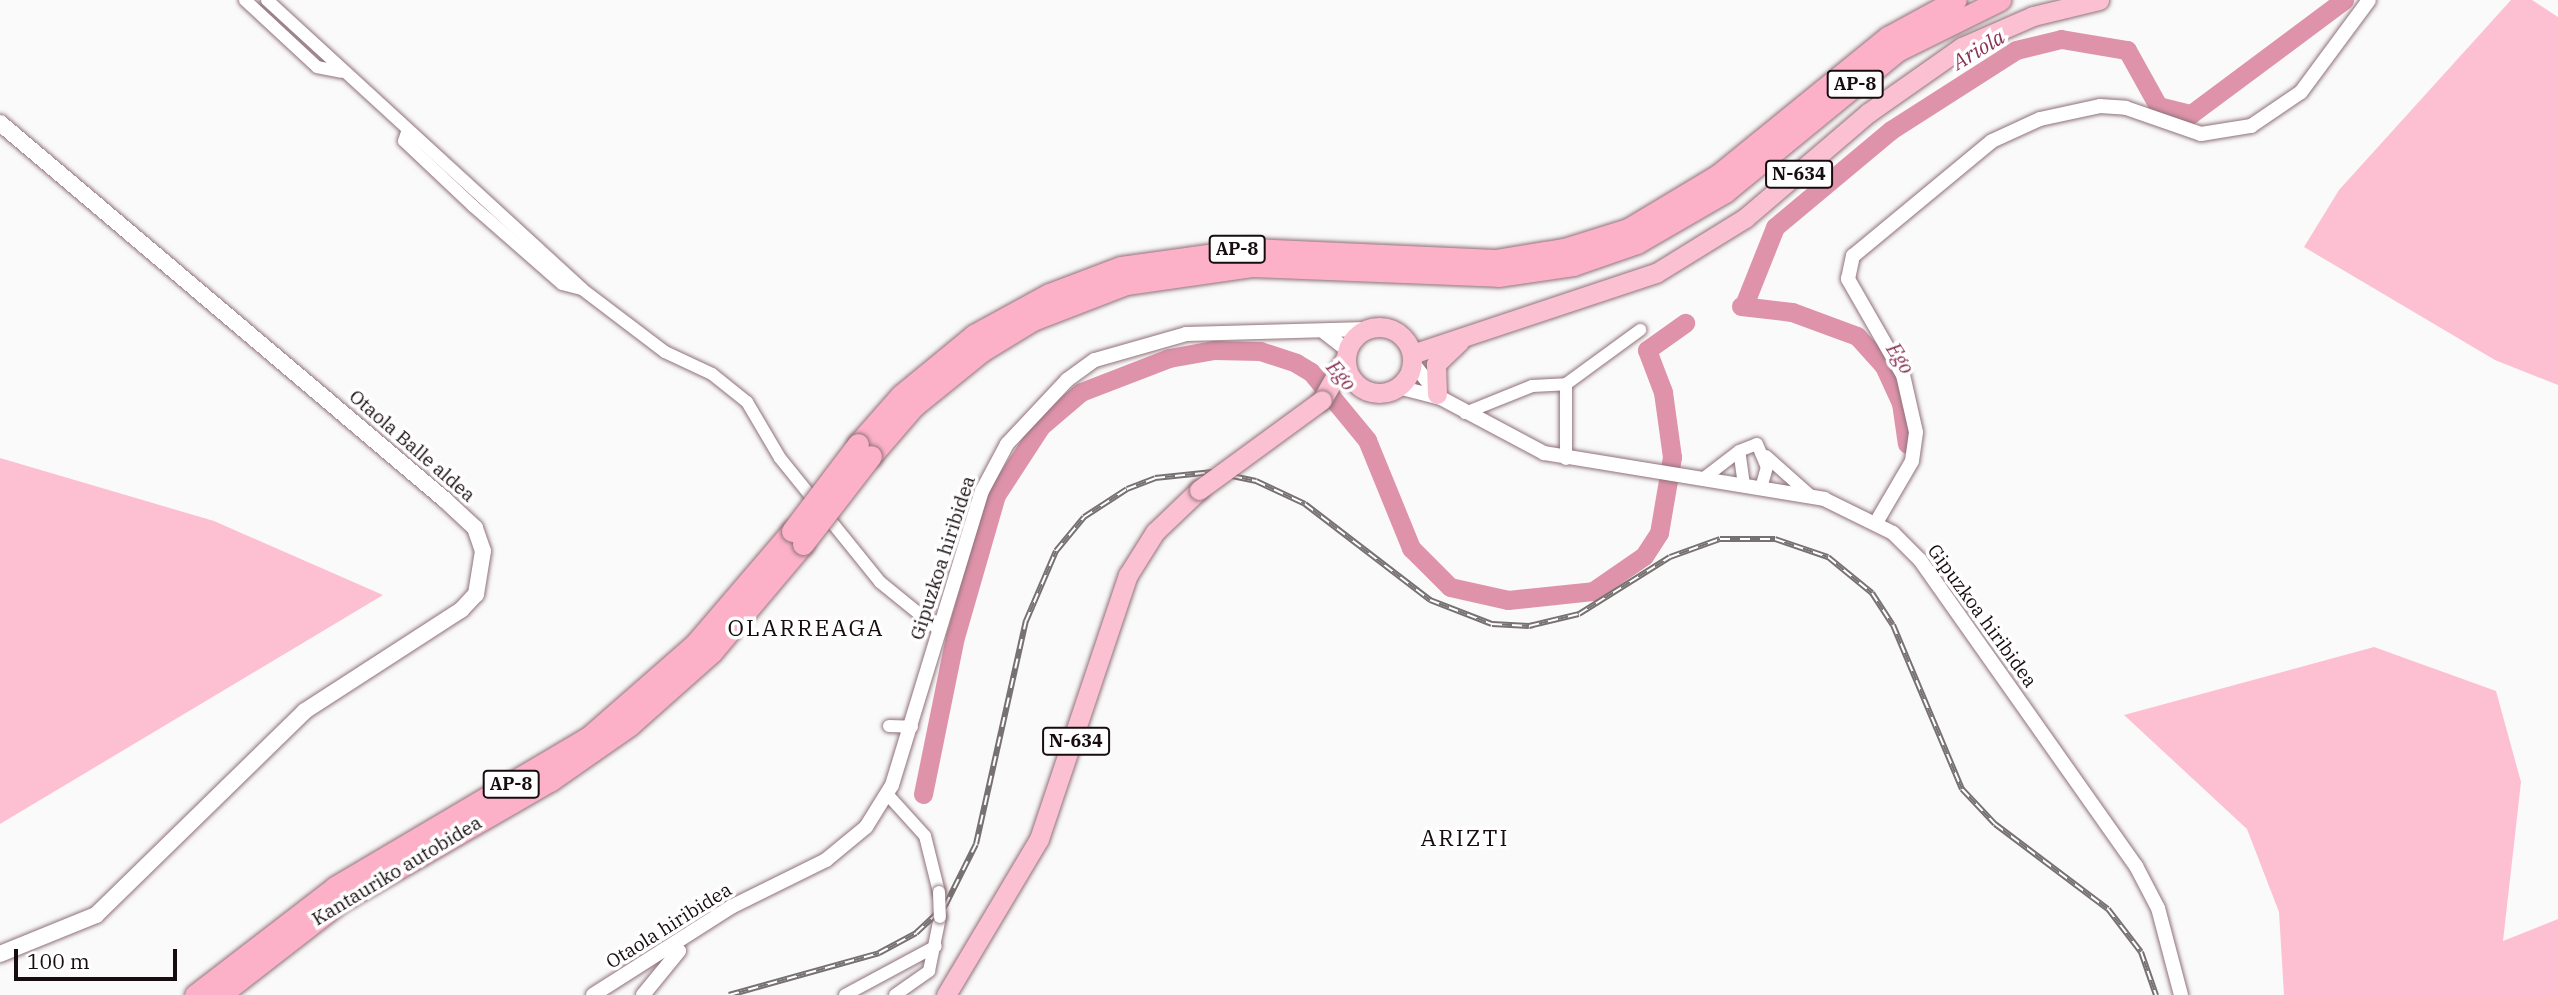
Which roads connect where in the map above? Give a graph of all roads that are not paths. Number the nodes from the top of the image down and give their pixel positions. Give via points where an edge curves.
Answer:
1 (245, 0) edge
2 (267, 0) edge
3 (1956, 0) edge
4 (2000, 0) edge
5 (2099, 0) edge
6 (2369, 0) edge
7 (343, 72) junction
8 (0, 122) edge
9 (1722, 183) junction
10 (1367, 329) junction
11 (1487, 330) junction
12 (1640, 330) dead end
13 (1395, 331) junction
14 (1324, 332) junction
15 (1457, 337) junction
16 (1346, 355) junction
17 (1412, 358) junction
18 (1566, 384) junction
19 (1398, 387) junction
20 (1368, 391) junction
21 (1332, 393) junction
22 (1439, 396) junction
23 (1465, 413) junction
24 (1739, 451) junction
25 (1766, 456) junction
26 (1566, 459) junction
27 (1704, 478) junction
28 (1744, 485) junction
29 (1760, 488) junction
30 (1812, 497) junction
31 (1877, 521) junction
32 (798, 537) junction
33 (939, 630) junction
34 (889, 726) dead end
35 (912, 727) junction
36 (890, 790) junction
37 (745, 902) junction
38 (936, 946) junction
39 (0, 954) edge
40 (919, 960) junction
41 (925, 975) junction
42 (195, 995) edge
43 (220, 995) edge
44 (593, 995) edge
45 (643, 995) edge
46 (845, 995) edge
47 (895, 995) edge
48 (946, 995) edge
49 (2181, 995) edge

1 - 7 street via 317,66
2 - 7 street
3 - 9 highway, AP-8 via 1847,67
4 - 9 highway, AP-8 via 1897,51
5 - 11 highway, N-634 via 2033,16 1962,47 1868,113 1745,218 1656,273
6 - 31 street via 2301,92 2251,126 2202,134 2126,108 2100,106 2040,119 1992,141 1853,256 1848,279 1903,376 1916,432 1912,461
7 - 33 street via 407,132 404,141 562,284 582,289 665,352 712,374 747,402 780,457 880,582
8 - 39 main road, Otaola Balle aldea via 445,500 474,528 483,575 461,610 305,711 96,915
9 - 32 highway, Kantauriko autobidea / AP-8, bridge via 1600,257 1537,272 1450,278 1252,266 1126,284 1045,314 982,351 864,450
10 - 13 highway
10 - 14 street, Gipuzkoa hiribidea
10 - 16 highway
11 - 15 highway, N-634
11 - 22 highway via 1440,354 1434,373
12 - 18 street
13 - 15 highway
13 - 17 highway
14 - 16 street
14 - 33 street, Gipuzkoa hiribidea via 1186,334 1095,359 1067,380 993,466
15 - 17 highway
16 - 20 highway via 1351,379
16 - 21 highway
17 - 19 highway
17 - 22 street
18 - 23 street via 1532,386
18 - 26 street
19 - 20 highway
19 - 22 street
20 - 21 highway
21 - 48 highway, N-634, bridge via 1199,490 1155,532 1128,575 1039,839
22 - 23 street, Gipuzkoa hiribidea
23 - 26 street, Gipuzkoa hiribidea via 1521,445
24 - 25 street via 1757,444
24 - 27 street
24 - 28 street
25 - 29 street
25 - 30 street
26 - 27 street, Gipuzkoa hiribidea
27 - 28 street, Gipuzkoa hiribidea
28 - 29 street, Gipuzkoa hiribidea
29 - 30 street, Gipuzkoa hiribidea
30 - 31 street, Gipuzkoa hiribidea
31 - 49 street, Gipuzkoa hiribidea via 1920,560 2120,841 2158,908
32 - 42 highway, Kantauriko autobidea / AP-8 via 695,644 590,736 335,887
32 - 43 highway, Kantauriko autobidea / AP-8 via 712,652 630,725 550,781 340,902
33 - 35 street, Gipuzkoa hiribidea
34 - 35 street
35 - 36 street, Gipuzkoa hiribidea
36 - 37 street, Otaola hiribidea via 844,847
36 - 38 street, bridge via 925,836 940,892
37 - 44 street, Otaola hiribidea
37 - 45 street via 674,956
38 - 40 street
38 - 41 street
40 - 41 street
40 - 46 street
41 - 47 street

